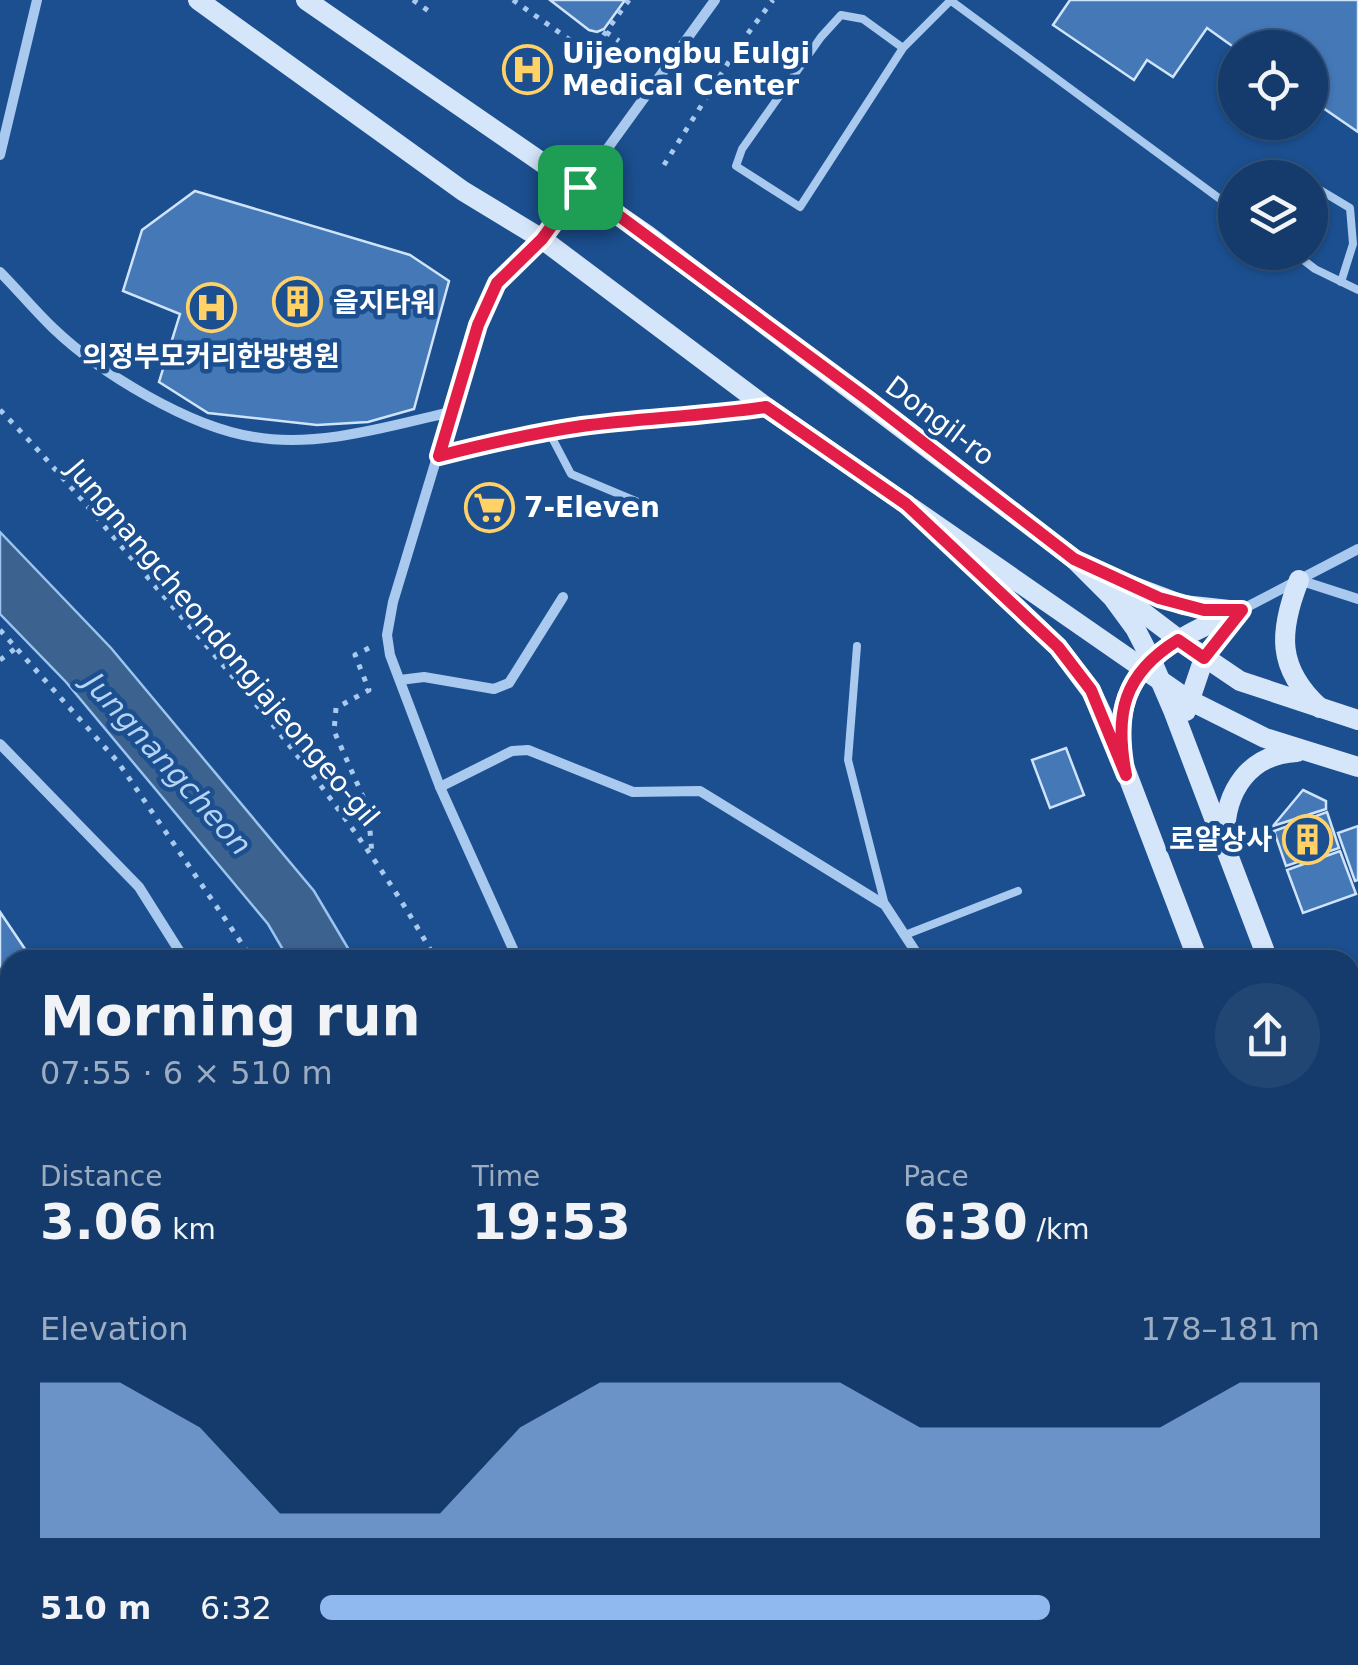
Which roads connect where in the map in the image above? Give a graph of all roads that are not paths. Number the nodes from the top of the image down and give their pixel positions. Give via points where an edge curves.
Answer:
1 (37, 0) edge
2 (198, 0) edge
3 (306, 0) edge
4 (715, 0) edge
5 (950, 0) edge
6 (903, 48) junction
7 (0, 155) edge
8 (580, 187) junction
9 (1328, 195) edge
10 (1218, 197) edge
11 (542, 239) junction
12 (1322, 270) edge
13 (0, 272) edge
14 (1341, 282) junction
15 (1358, 290) edge
16 (766, 407) junction
17 (452, 412) junction
18 (549, 432) junction
19 (439, 456) junction
20 (906, 504) junction
21 (650, 507) dead end
22 (1358, 549) edge
23 (1074, 559) junction
24 (1299, 580) junction
25 (563, 597) dead end
26 (1358, 600) edge
27 (1242, 610) junction
28 (1178, 640) junction
29 (857, 646) dead end
30 (1204, 658) junction
31 (1146, 664) junction
32 (400, 680) junction
33 (1161, 682) junction
34 (1187, 699) junction
35 (1321, 709) junction
36 (1358, 720) edge
37 (0, 744) edge
38 (1312, 753) junction
39 (1194, 766) junction
40 (1358, 768) edge
41 (1126, 775) junction
42 (440, 788) junction
43 (1227, 853) junction
44 (1018, 890) dead end
45 (885, 905) junction
46 (905, 935) junction
47 (179, 950) edge
48 (513, 950) edge
49 (915, 950) edge
50 (1194, 950) edge
51 (1264, 950) edge

1 - 7 street
2 - 11 street via 463,191
3 - 8 street, Dongil-ro
4 - 8 street
5 - 6 lane
5 - 10 lane
6 - 6 lane via 800,207 736,166 750,136 842,15 864,20
8 - 11 street
8 - 23 street, Dongil-ro
9 - 14 lane via 1350,208 1353,244
11 - 16 street
11 - 17 street via 497,283
12 - 14 lane
13 - 17 street via 54,330 137,389 170,408 254,437 311,438
14 - 15 lane
16 - 18 street
16 - 20 street
17 - 19 street
18 - 19 street
18 - 21 lane via 571,474
19 - 32 street via 387,634
20 - 31 street via 1123,655
20 - 41 street via 1077,669
22 - 24 street
23 - 27 street via 1159,598 1204,610
23 - 28 street
23 - 31 street, Dongil-ro via 1135,628
24 - 26 street
24 - 27 street
24 - 35 street via 1284,626 1286,663
25 - 32 street via 509,683 494,688
27 - 28 street
27 - 30 street
28 - 30 street
28 - 31 street
29 - 45 lane via 848,760
30 - 34 street
30 - 35 street via 1254,688
31 - 33 street
31 - 41 street via 1123,710
32 - 42 street
33 - 34 street
33 - 39 street
34 - 38 street via 1264,738
34 - 39 street via 1185,731
35 - 36 street
37 - 47 street via 139,887
38 - 40 street
38 - 43 street via 1267,758 1236,785 1226,816
39 - 43 street
41 - 50 street
42 - 45 street via 528,750 633,792 700,791
42 - 48 street
43 - 51 street
44 - 46 lane
45 - 46 street
46 - 49 street

